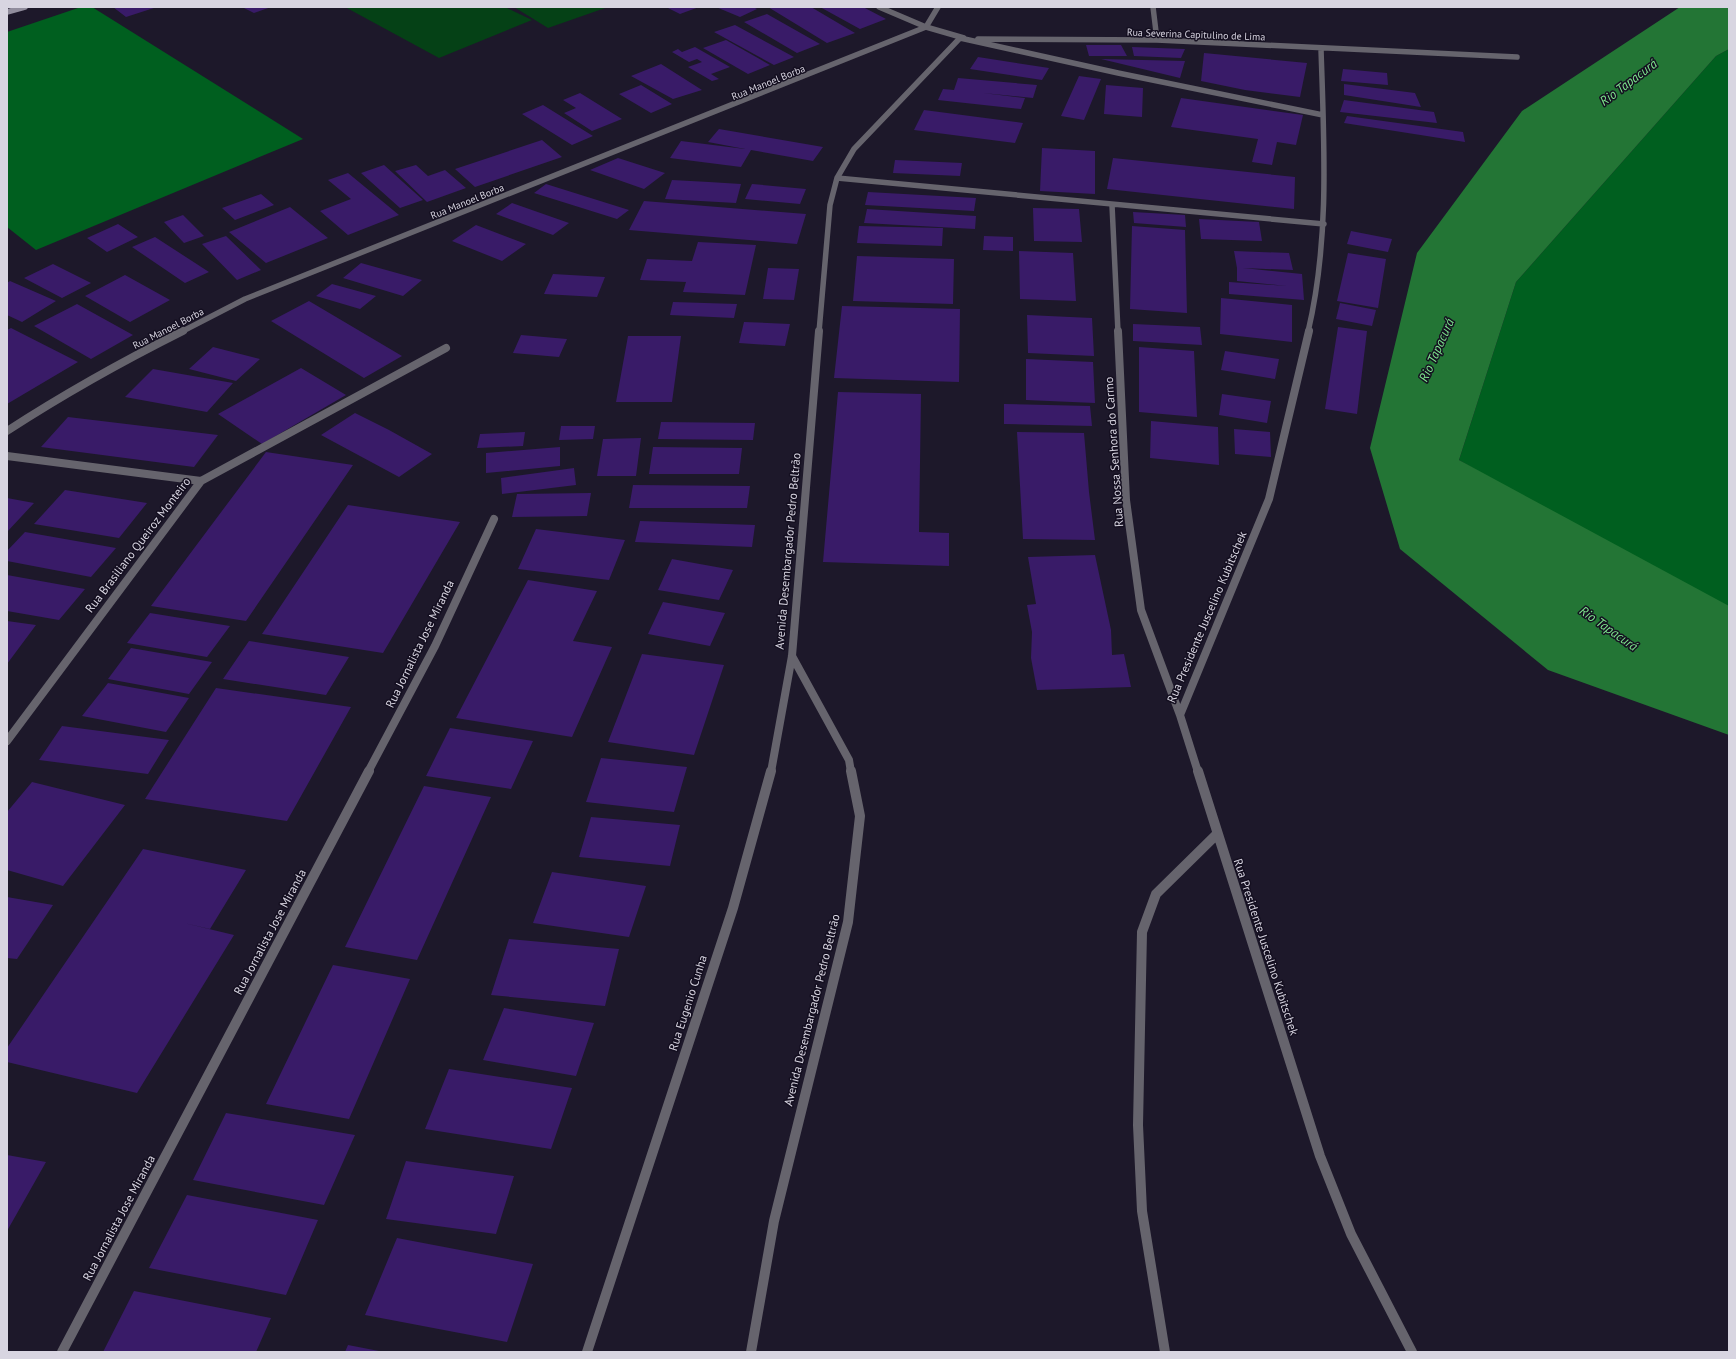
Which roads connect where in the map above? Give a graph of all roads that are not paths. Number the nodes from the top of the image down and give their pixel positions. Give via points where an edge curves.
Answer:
1 (25, 7) edge
2 (879, 7) edge
3 (938, 7) edge
4 (1153, 7) edge
5 (7, 12) edge
6 (926, 27) junction
7 (960, 38) junction
8 (1157, 40) junction
9 (1320, 49) junction
10 (1517, 57) dead end
11 (1323, 115) junction
12 (837, 178) junction
13 (1112, 205) junction
14 (1324, 224) junction
15 (446, 348) dead end
16 (7, 431) edge
17 (7, 456) edge
18 (201, 481) junction
19 (494, 519) dead end
20 (792, 656) junction
21 (1180, 715) junction
22 (7, 741) edge
23 (1217, 834) junction
24 (62, 1352) edge
25 (587, 1352) edge
26 (751, 1352) edge
27 (1165, 1352) edge
28 (1412, 1352) edge

1 - 5 main road
2 - 6 street, Rua Severina Capitulino de Lima
3 - 6 street
4 - 8 street
6 - 7 street, Rua Severina Capitulino de Lima
6 - 16 street, Rua Manoel Borba via 245,299 131,357
7 - 8 street, Rua Severina Capitulino de Lima
7 - 11 street
7 - 12 street, Avenida Desembargador Pedro Beltrão via 854,149
8 - 9 street, Rua Severina Capitulino de Lima
9 - 10 street, Rua Severina Capitulino de Lima
9 - 11 street, Rua Presidente Juscelino Kubitschek
11 - 14 street, Rua Presidente Juscelino Kubitschek
12 - 13 street
12 - 20 street, Avenida Desembargador Pedro Beltrão via 830,206
13 - 14 street
13 - 21 street, Rua Nossa Senhora do Carmo via 1126,500 1141,610
14 - 21 street, Rua Presidente Juscelino Kubitschek via 1316,299 1269,499
15 - 18 street
17 - 18 street, Rua Brasiliano Queiroz Monteiro
18 - 22 street, Rua Brasiliano Queiroz Monteiro
19 - 24 street, Rua Jornalista Jose Miranda via 435,646
20 - 25 street, Rua Eugenio Cunha via 771,772 733,908
20 - 26 street, Avenida Desembargador Pedro Beltrão via 849,760 860,816 848,922 774,1221
21 - 23 street, Rua Presidente Juscelino Kubitschek
23 - 27 street via 1156,894 1142,932 1138,1125 1142,1211
23 - 28 street, Rua Presidente Juscelino Kubitschek via 1320,1156 1351,1234

